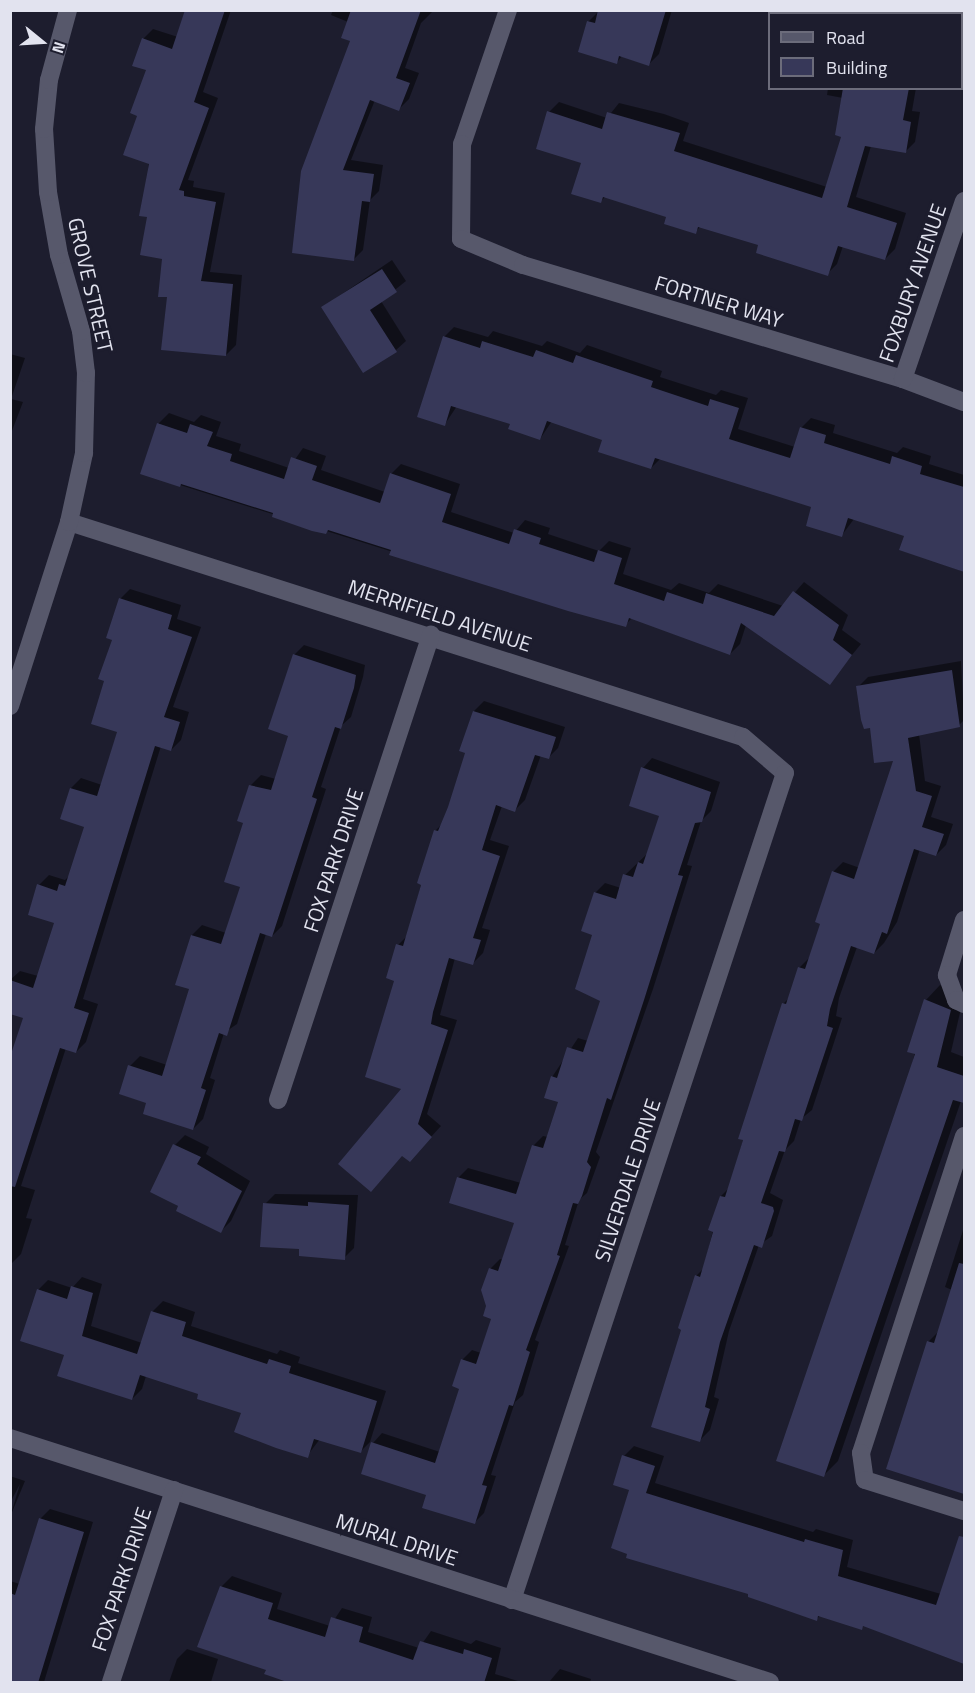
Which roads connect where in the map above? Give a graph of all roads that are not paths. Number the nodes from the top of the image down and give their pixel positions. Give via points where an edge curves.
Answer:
1 (68, 10) edge
2 (508, 10) edge
3 (964, 201) edge
4 (903, 379) junction
5 (964, 402) edge
6 (69, 522) junction
7 (431, 635) junction
8 (10, 706) edge
9 (785, 773) joint
10 (964, 920) edge
11 (964, 1004) edge
12 (278, 1100) dead end
13 (964, 1136) edge
14 (10, 1438) edge
15 (174, 1490) junction
16 (964, 1511) edge
17 (512, 1600) junction
18 (111, 1683) edge
19 (770, 1683) edge

1 - 6 street, GROVE STREET via 49,80 44,129 48,192 59,255 81,331 86,373 84,453
2 - 4 street, FORTNER WAY via 462,144 461,239 523,266
3 - 4 street, FOXBURY AVENUE
4 - 5 street, FORTNER WAY
6 - 7 street, MERRIFIELD AVENUE
6 - 8 street, GROVE STREET
7 - 9 street, MERRIFIELD AVENUE via 743,736
7 - 12 street, FOX PARK DRIVE
9 - 17 street, SILVERDALE DRIVE
10 - 11 street via 947,975 956,1000
13 - 16 street via 861,1453 865,1480
14 - 15 street, MURAL DRIVE
15 - 17 street, MURAL DRIVE
15 - 18 street, FOX PARK DRIVE
17 - 19 street, MURAL DRIVE

